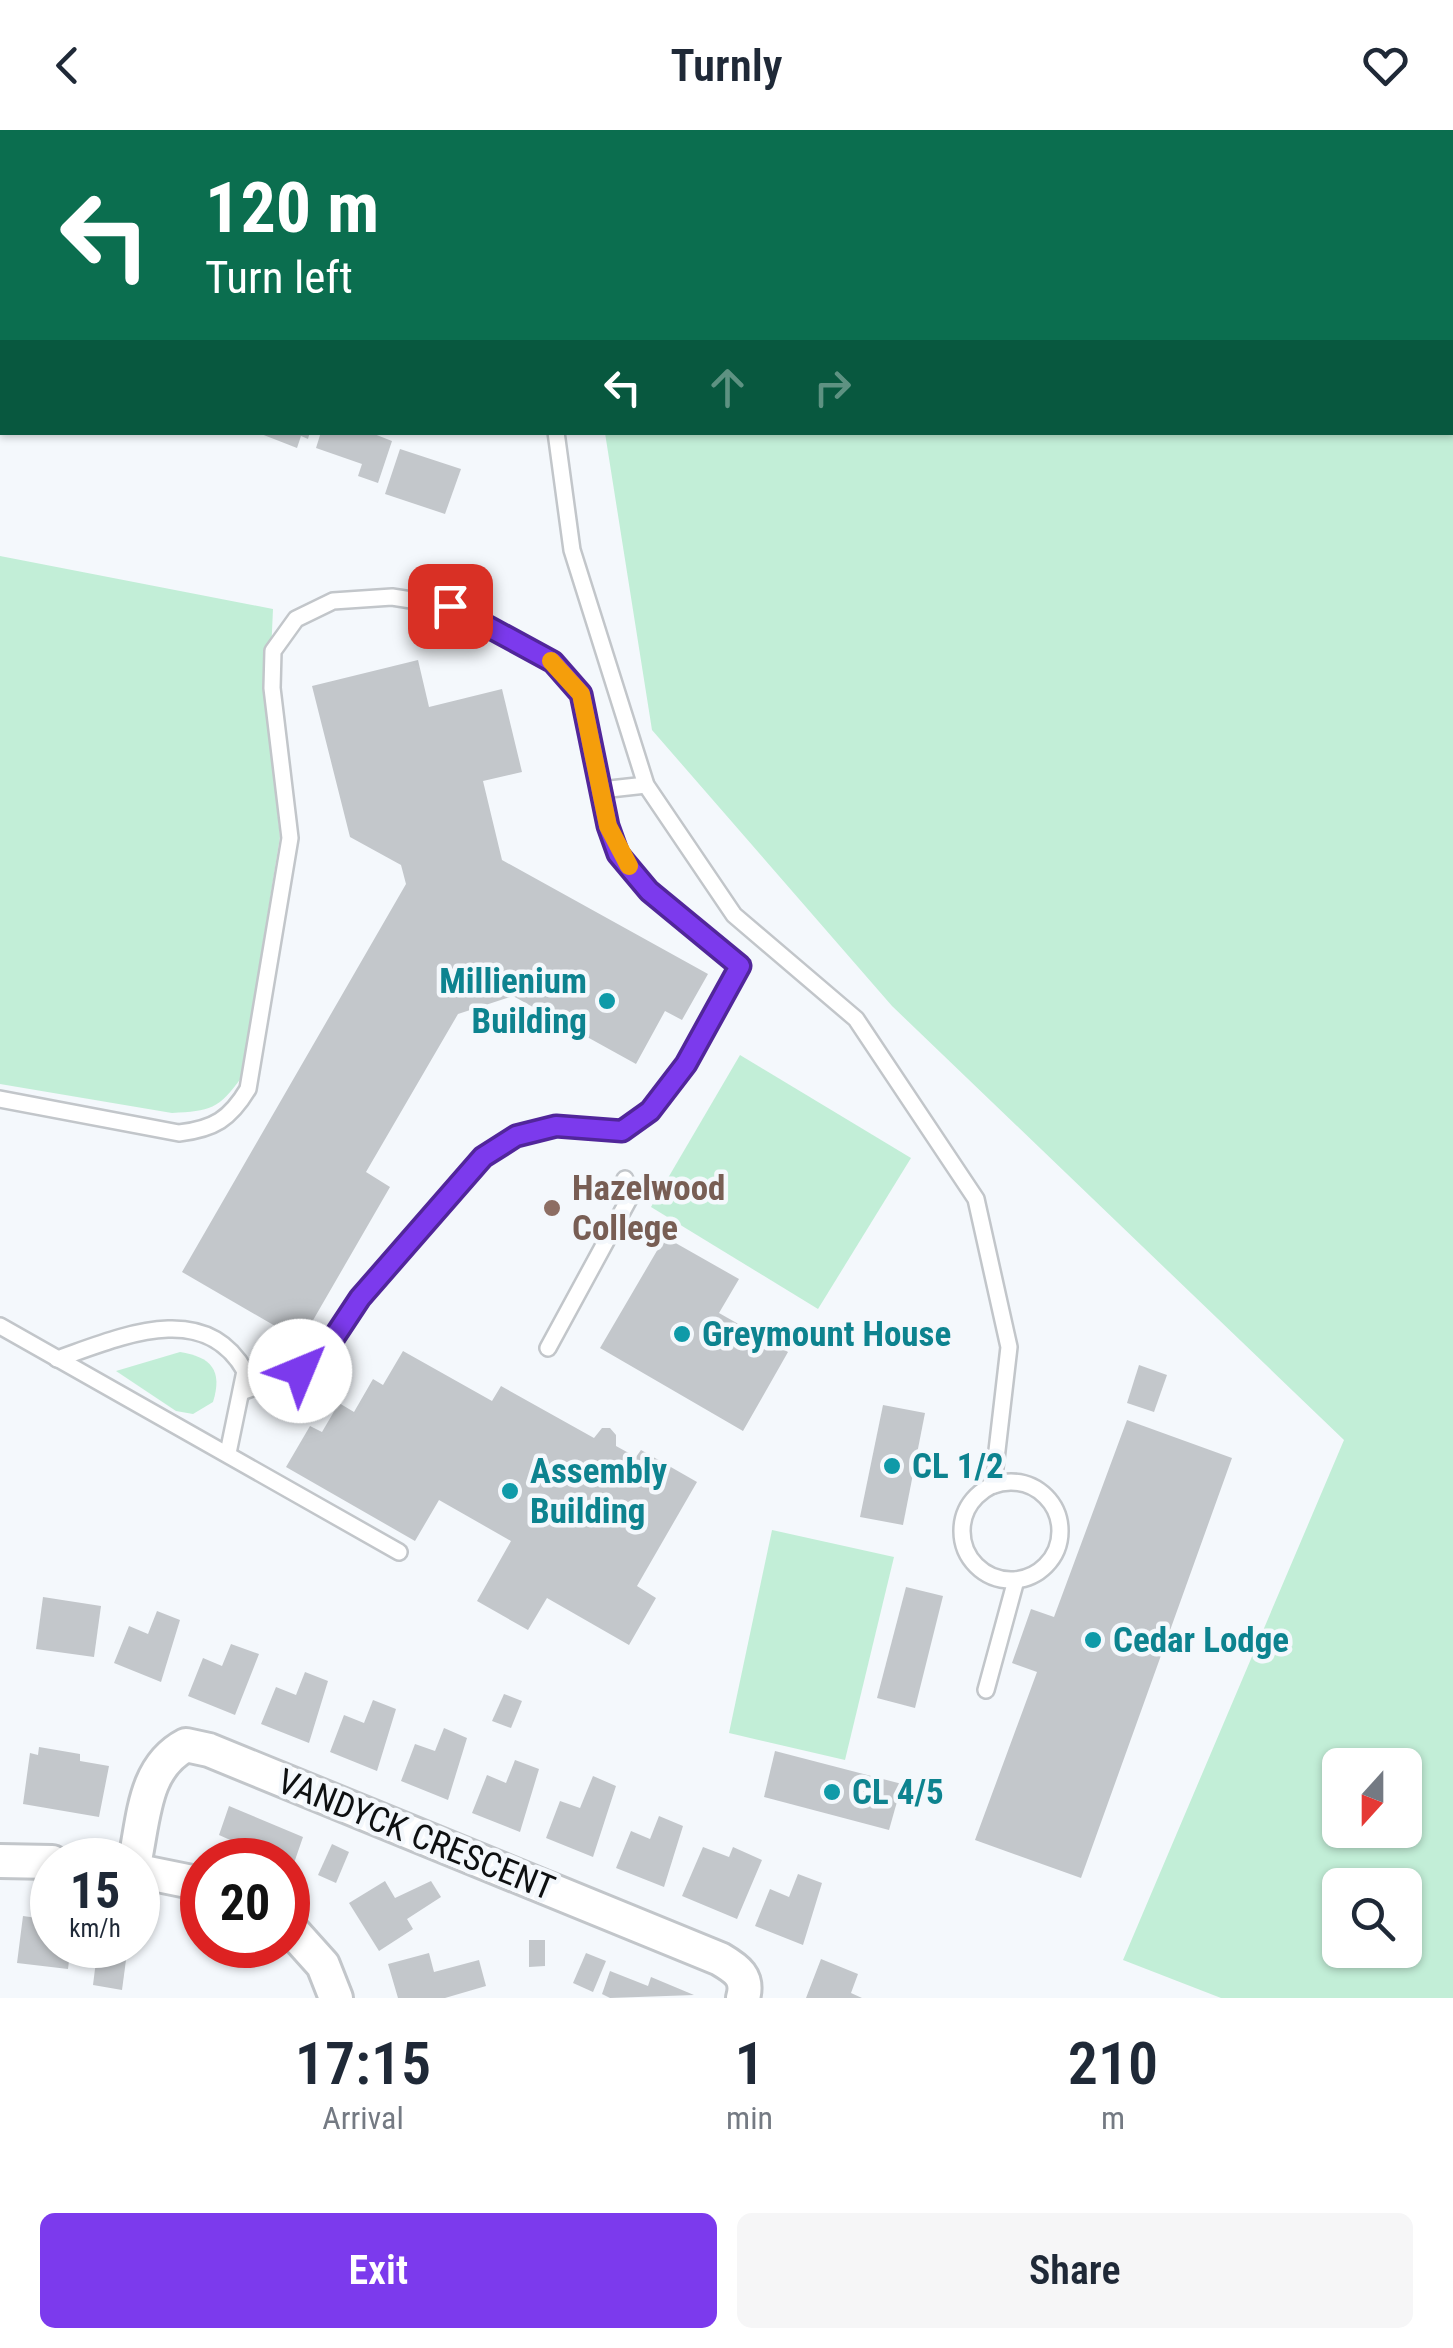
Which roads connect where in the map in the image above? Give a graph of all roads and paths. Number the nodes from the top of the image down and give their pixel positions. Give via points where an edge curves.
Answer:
1 (556, 435) edge
2 (646, 785) junction
3 (600, 790) junction
4 (0, 1099) edge
5 (625, 1178) dead end
6 (0, 1326) edge
7 (548, 1348) dead end
8 (57, 1360) junction
9 (244, 1391) junction
10 (228, 1452) junction
11 (993, 1485) junction
12 (399, 1552) dead end
13 (1016, 1580) junction
14 (986, 1690) dead end
15 (140, 1838) edge
16 (0, 1861) edge
17 (30, 1862) edge
18 (310, 1951) edge
19 (336, 1998) edge
20 (743, 1998) edge

1 - 2 lane via 572,550
2 - 3 lane
2 - 11 lane via 734,915 856,1019 976,1199 1010,1347
3 - 4 lane via 581,694 553,662 513,638 450,606 392,597 333,601 296,619 274,651 272,688 290,838 248,1089 232,1116 205,1130 179,1132
3 - 9 lane via 618,854 649,891 740,966 686,1064 650,1111 622,1131 556,1126 516,1136 483,1157 360,1298 323,1354 300,1371
5 - 7 lane via 628,1199
6 - 8 lane
8 - 9 lane via 138,1331 196,1330 235,1353 245,1370
8 - 10 lane
9 - 10 lane
10 - 12 lane
11 - 13 lane via 963,1518 965,1548 981,1570
11 - 13 lane via 1038,1490 1060,1528 1042,1570
13 - 14 lane
15 - 20 street, VANDYCK CRESCENT via 153,1777 166,1756 186,1745 209,1750 720,1960 740,1971
16 - 17 street
18 - 19 street

